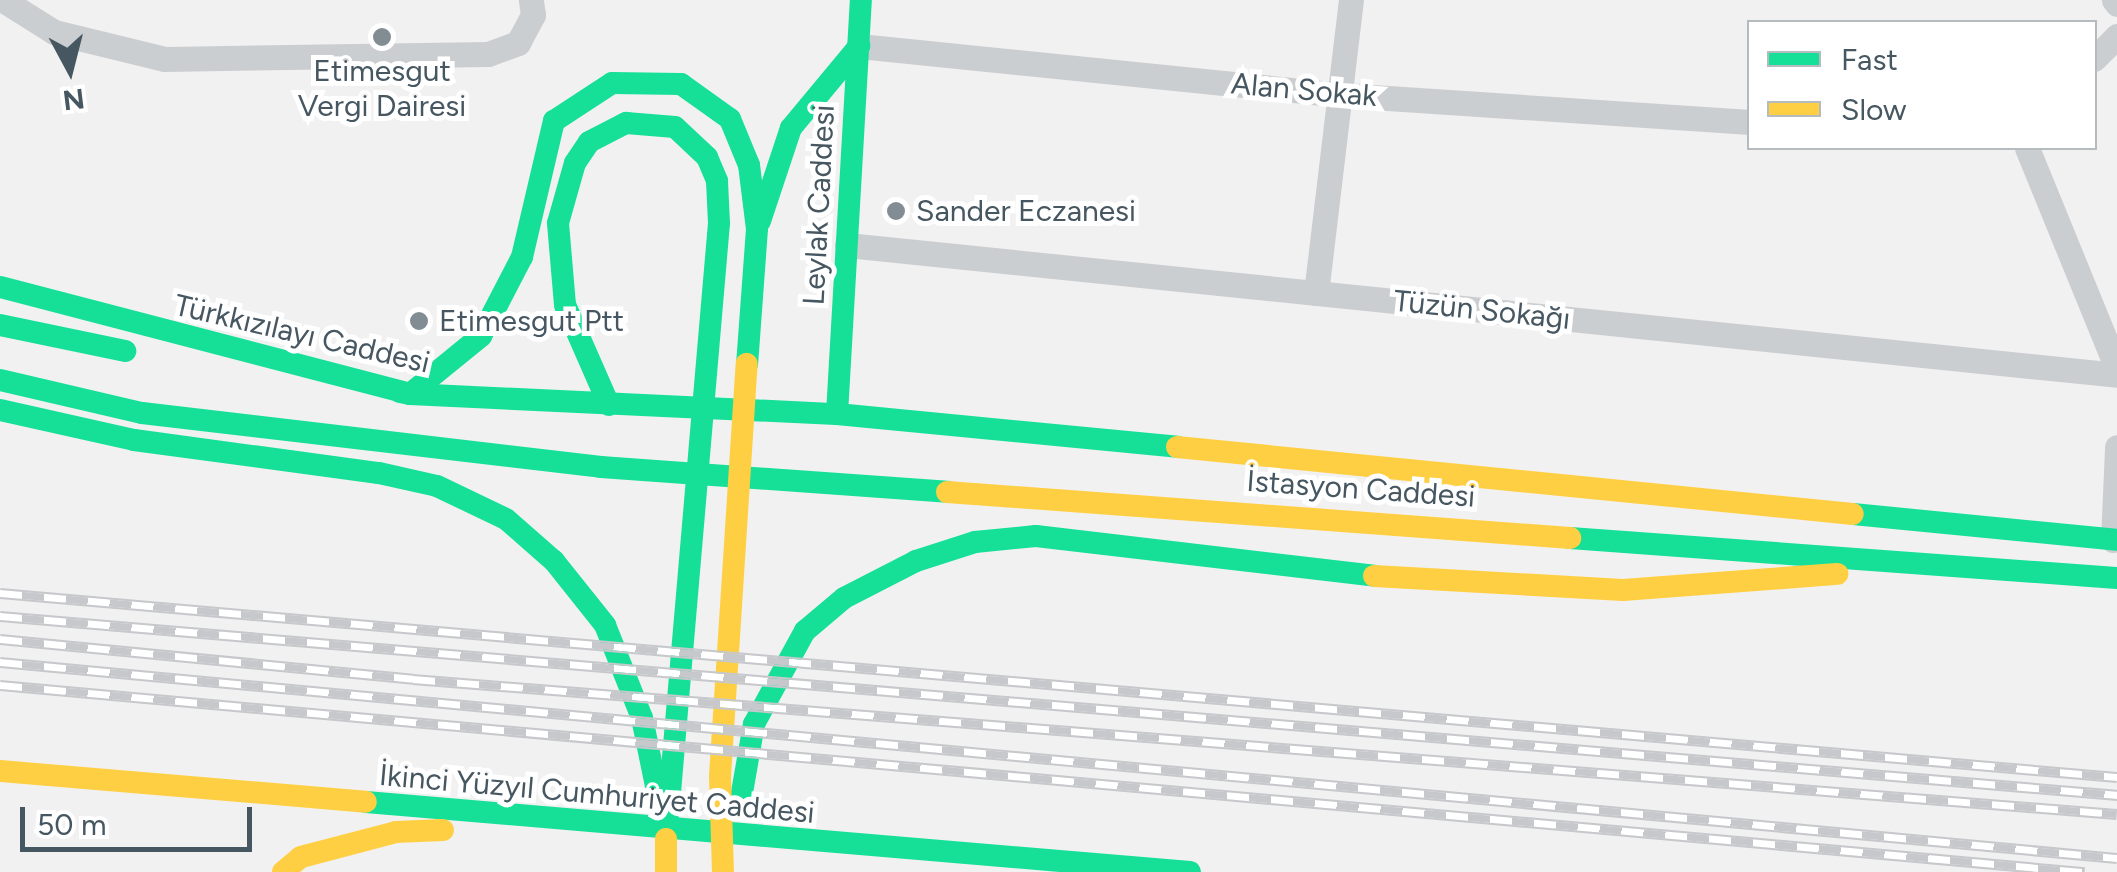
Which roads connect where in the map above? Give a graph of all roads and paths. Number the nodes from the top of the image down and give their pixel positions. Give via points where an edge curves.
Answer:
1 (3, 0) edge
2 (532, 0) edge
3 (862, 0) edge
4 (1352, 0) edge
5 (2117, 36) edge
6 (859, 46) junction
7 (2097, 56) edge
8 (1343, 95) junction
9 (1747, 122) edge
10 (2028, 150) edge
11 (757, 230) junction
12 (847, 245) junction
13 (0, 287) edge
14 (1316, 293) junction
15 (0, 325) edge
16 (153, 356) dead end
17 (210, 368) dead end
18 (2117, 372) edge
19 (0, 380) edge
20 (410, 394) junction
21 (609, 404) junction
22 (0, 410) edge
23 (837, 414) junction
24 (2117, 446) edge
25 (2115, 540) edge
26 (1970, 564) junction
27 (2117, 578) edge
28 (0, 771) edge
29 (592, 826) junction
30 (666, 839) junction
31 (283, 872) edge
32 (666, 872) edge
33 (726, 872) edge
34 (1190, 872) edge

1 - 2 street via 54,32 164,59 488,54 518,44
3 - 6 main road, Leylak Caddesi
4 - 8 street
5 - 7 street
6 - 8 street, Alan Sokak
6 - 11 main road via 791,128
6 - 12 main road, Leylak Caddesi
8 - 9 street, Alan Sokak
8 - 14 street
10 - 18 street
11 - 20 main road via 749,165 730,119 681,84 633,80 591,90 554,121 522,257 482,336
11 - 33 main road via 720,776
12 - 14 street, Tüzün Sokağı
12 - 23 main road, Leylak Caddesi
13 - 20 main road, Türkkızılayı Caddesi
14 - 18 street, Tüzün Sokağı
15 - 16 main road
17 - 20 main road
19 - 26 main road, İstasyon Caddesi via 142,413 601,466
20 - 21 main road, Türkkızılayı Caddesi
21 - 23 main road, Türkkızılayı Caddesi
21 - 30 main road via 580,350 558,224 575,163 606,130 626,123 675,127 707,158 717,180 719,223
22 - 30 main road via 134,440 379,473 437,486 506,519 554,561 606,624 642,718
23 - 25 main road, İstasyon Caddesi
24 - 25 street
26 - 27 main road, İstasyon Caddesi
26 - 33 main road via 1622,590 1420,581 1036,536 976,542 916,560 844,598 806,630 754,724
28 - 29 main road, İkinci Yüzyıl Cumhuriyet Caddesi
29 - 31 main road via 396,832 301,856
29 - 34 main road, İkinci Yüzyıl Cumhuriyet Caddesi
30 - 32 main road

